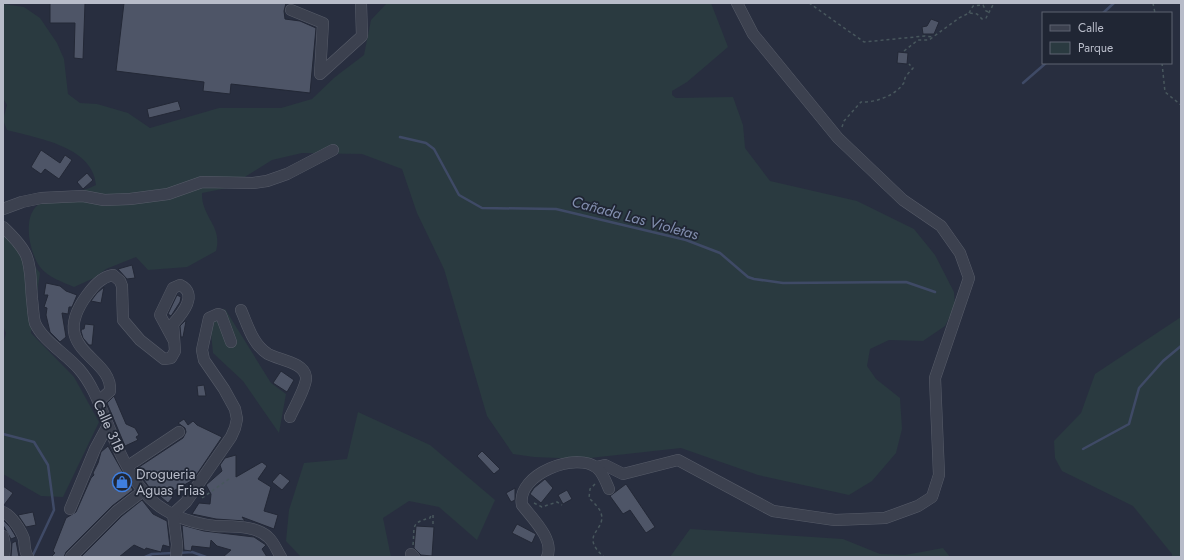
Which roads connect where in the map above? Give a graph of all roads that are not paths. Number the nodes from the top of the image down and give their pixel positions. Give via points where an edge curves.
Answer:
1 (361, 3) edge
2 (737, 3) edge
3 (291, 10) dead end
4 (332, 150) dead end
5 (3, 209) edge
6 (3, 227) edge
7 (242, 310) dead end
8 (174, 341) dead end
9 (231, 342) dead end
10 (99, 401) junction
11 (290, 417) dead end
12 (108, 424) junction
13 (179, 432) dead end
14 (128, 466) junction
15 (596, 468) junction
16 (605, 486) road end
17 (143, 491) junction
18 (70, 509) dead end
19 (3, 512) edge
20 (173, 514) junction
21 (3, 536) edge
22 (176, 552) edge
23 (28, 556) edge
24 (4, 557) edge
25 (71, 557) edge
26 (281, 557) edge
27 (547, 557) edge

1 - 3 street via 362,36 320,74 324,23
2 - 15 street via 753,34 838,138 903,200 941,226 960,252 969,278 935,378 939,475 932,497 918,506 885,518 835,520 773,511 678,460 623,474 605,465
4 - 5 street via 287,174 267,181 202,182 168,194 130,199 104,200 83,196 41,198
6 - 10 street, Calle 31B via 27,254 32,270 36,323 46,337 80,370
7 - 11 street via 257,345 278,359 297,365 305,374 305,382
8 - 10 street via 174,355 164,359 140,340 123,320 120,281 113,275 94,285 77,308 74,329 78,343 108,378 110,391
9 - 20 street via 221,315 209,318 202,350 204,360 224,389 235,409 237,419 231,437 186,502
10 - 12 street, Calle 31B
12 - 14 street, Calle 31B
12 - 18 street
13 - 14 street
14 - 17 street, Calle 31B
15 - 16 street via 604,477
15 - 27 street via 585,463 559,464 536,476 525,487 522,505 548,542
17 - 20 street, Calle 31B via 158,506
17 - 25 street via 117,511
19 - 23 street via 10,516 22,536
20 - 22 street
20 - 26 street, Calle 31B via 197,523 252,529 267,536
21 - 24 street

